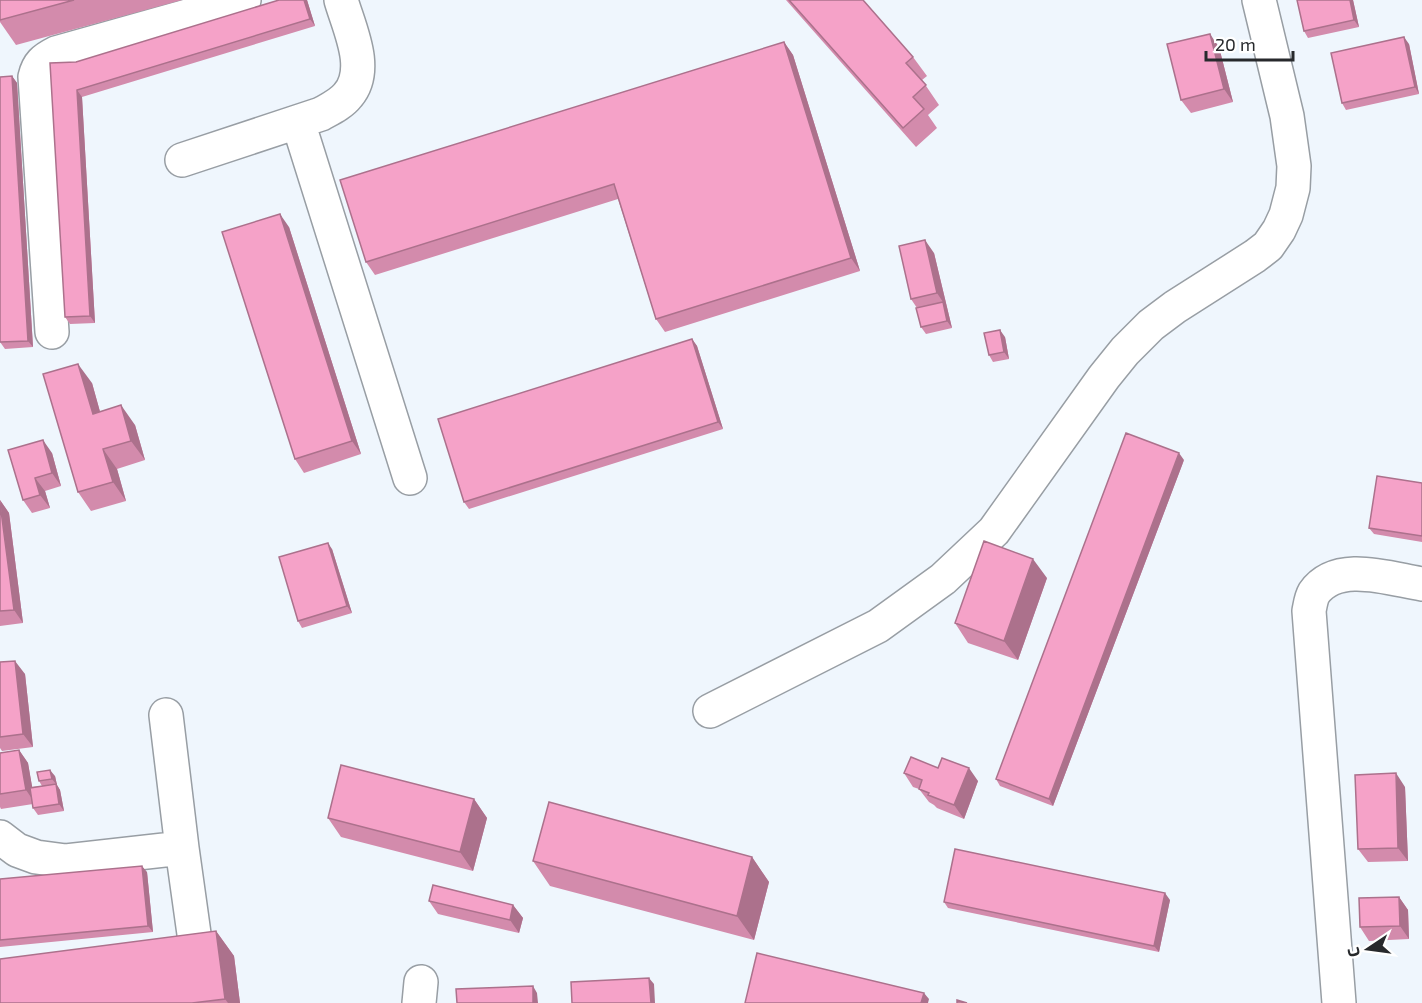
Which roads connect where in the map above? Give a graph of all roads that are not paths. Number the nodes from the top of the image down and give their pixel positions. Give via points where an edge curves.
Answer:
1 (244, 0) edge
2 (341, 0) edge
3 (1259, 0) edge
4 (298, 122) junction
5 (182, 160) dead end
6 (52, 332) dead end
7 (410, 478) dead end
8 (1422, 584) edge
9 (710, 711) dead end
10 (166, 715) dead end
11 (0, 837) edge
12 (182, 848) junction
13 (195, 941) edge
14 (1339, 1003) edge

1 - 6 lane via 56,53 37,67
2 - 4 lane via 357,53 356,80 337,105
3 - 9 lane via 1287,117 1294,166 1286,215 1268,246 1175,307 1138,338 1104,377 994,531 943,579 878,626
4 - 5 lane
4 - 7 lane
8 - 14 lane via 1362,574 1342,576 1313,594 1309,611
10 - 12 lane
11 - 12 lane via 17,850 36,857 66,861
12 - 13 lane

